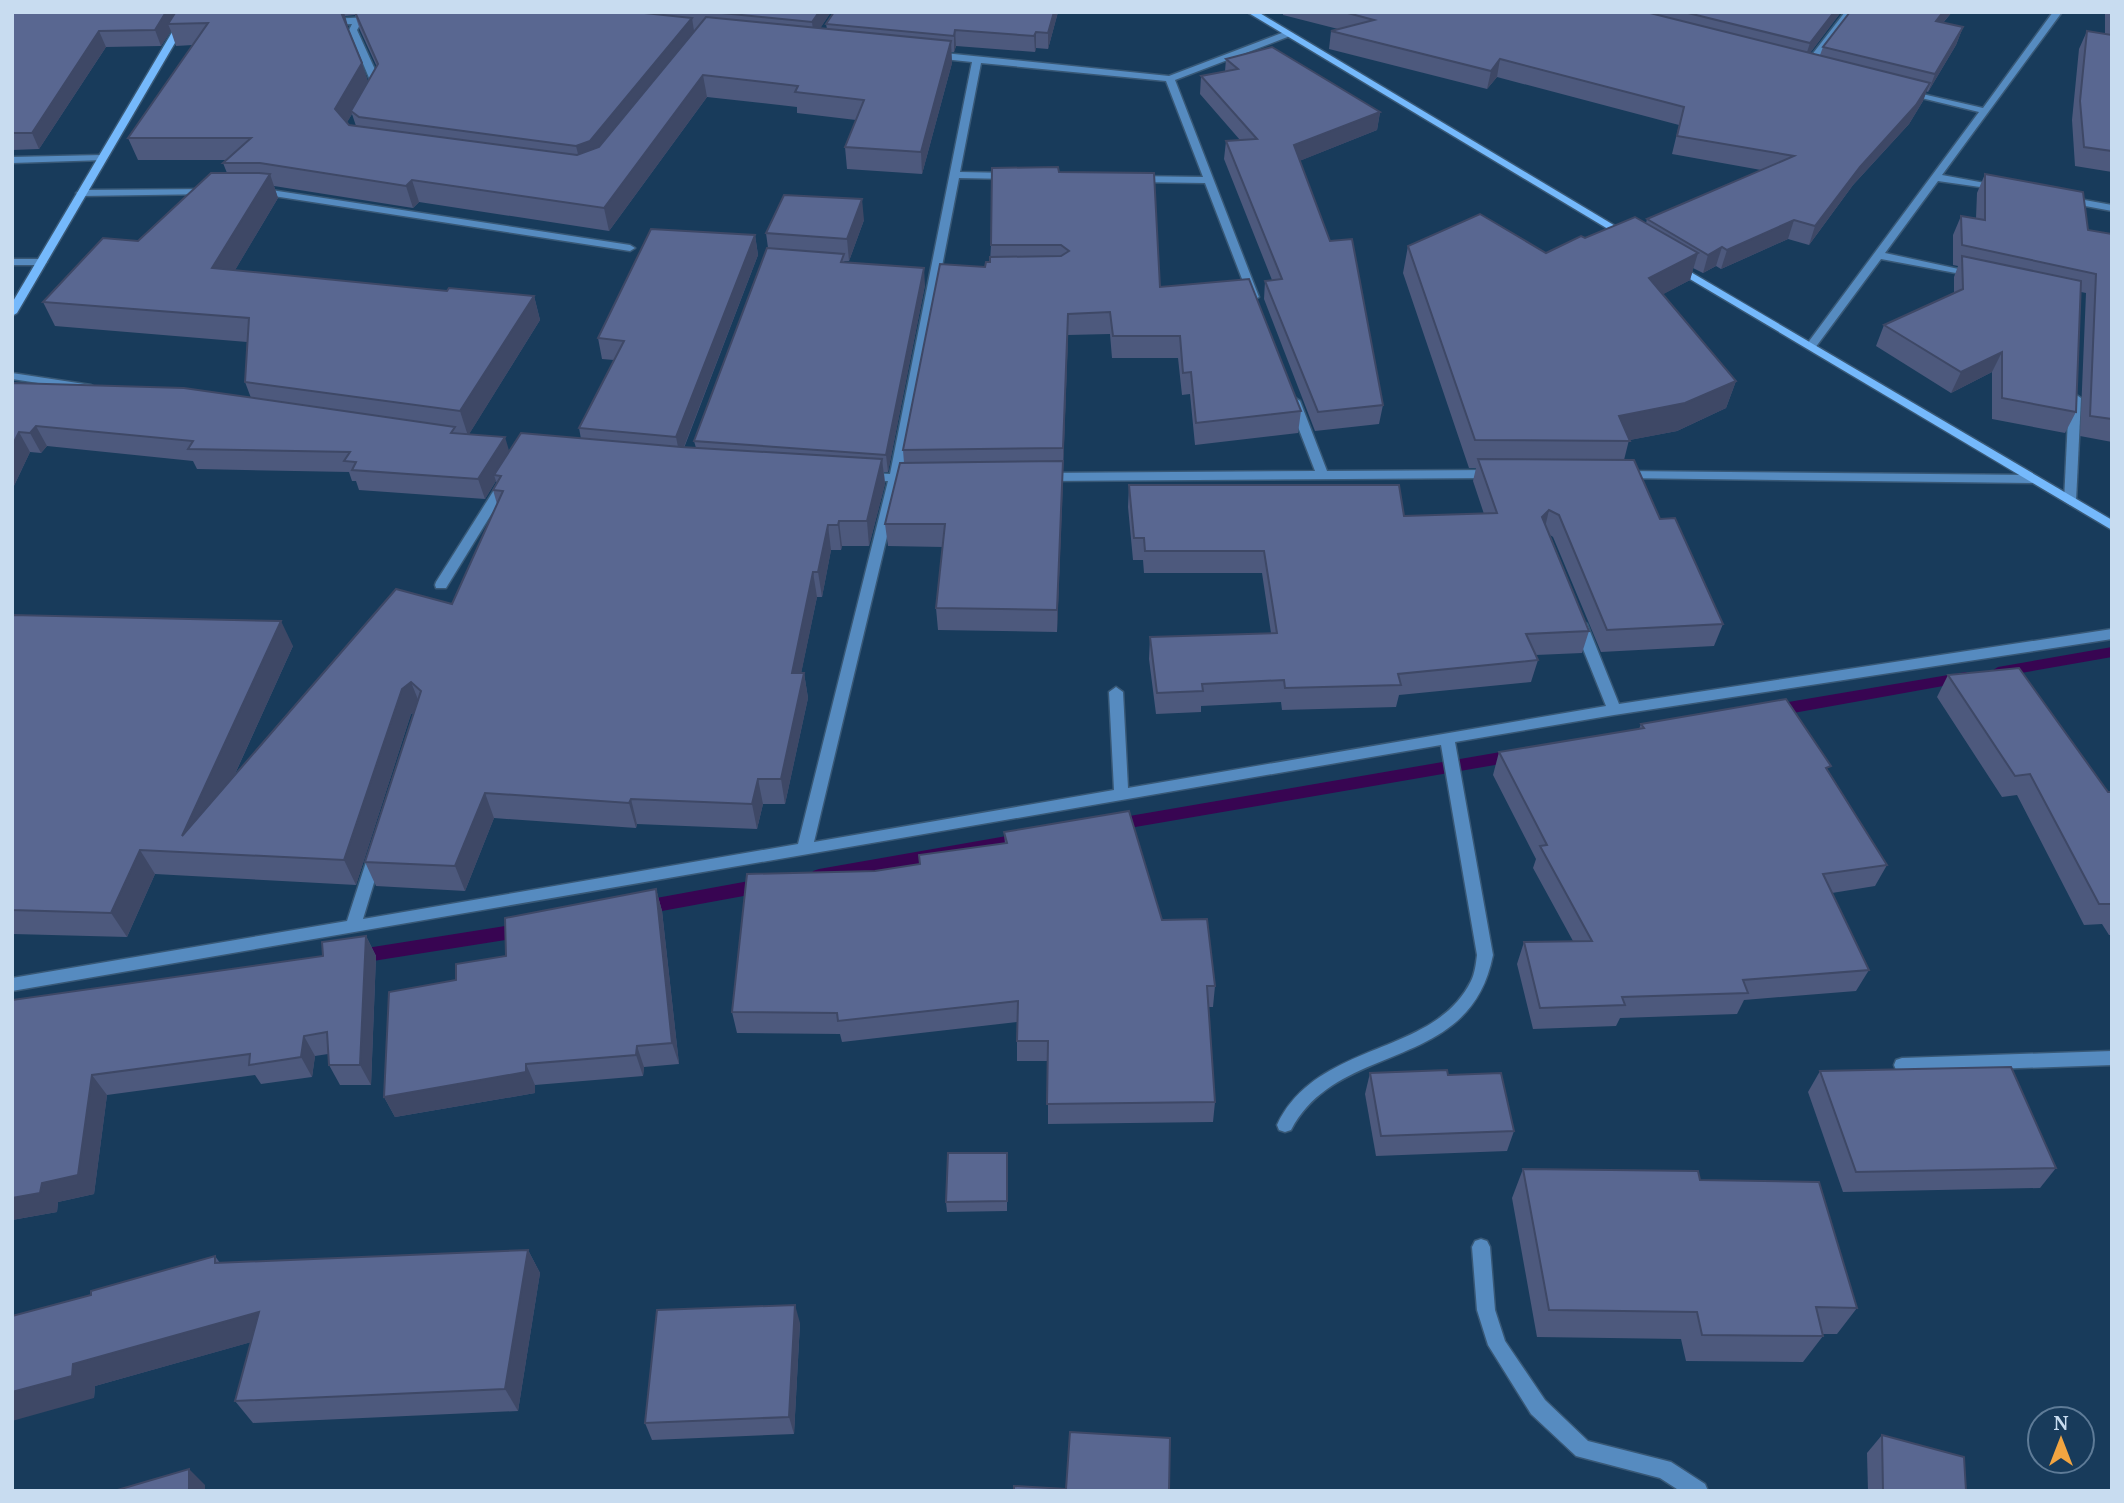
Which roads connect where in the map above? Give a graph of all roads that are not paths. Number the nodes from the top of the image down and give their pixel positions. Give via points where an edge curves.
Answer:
1 (189, 12) edge
2 (1251, 12) edge
3 (1850, 12) edge
4 (2058, 12) edge
5 (385, 20) edge
6 (358, 21) junction
7 (317, 23) edge
8 (193, 28) edge
9 (179, 29) junction
10 (1287, 34) junction
11 (924, 54) edge
12 (978, 59) junction
13 (1794, 64) edge
14 (1807, 67) junction
15 (1819, 70) edge
16 (1170, 79) junction
17 (1896, 89) edge
18 (370, 97) edge
19 (1985, 111) junction
20 (102, 158) junction
21 (12, 160) edge
22 (955, 175) junction
23 (1022, 177) edge
24 (1935, 177) junction
25 (1129, 178) edge
26 (1209, 180) junction
27 (2003, 189) edge
28 (215, 192) edge
29 (242, 192) edge
30 (81, 193) junction
31 (2057, 198) edge
32 (2112, 208) edge
33 (1632, 240) edge
34 (630, 248) dead end
35 (1878, 255) junction
36 (1668, 261) edge
37 (12, 262) edge
38 (42, 262) junction
39 (1985, 278) edge
40 (1258, 307) edge
41 (12, 313) edge
42 (1811, 346) junction
43 (12, 376) edge
44 (2076, 379) edge
45 (1287, 384) edge
46 (109, 390) edge
47 (511, 472) edge
48 (1322, 473) junction
49 (1503, 474) edge
50 (1614, 475) edge
51 (853, 476) edge
52 (1032, 477) edge
53 (922, 478) edge
54 (895, 479) junction
55 (2032, 479) junction
56 (2070, 501) junction
57 (2112, 526) edge
58 (441, 585) dead end
59 (1575, 612) edge
60 (2112, 634) edge
61 (1116, 692) dead end
62 (1614, 710) junction
63 (1447, 738) junction
64 (1121, 794) junction
65 (378, 847) edge
66 (805, 847) junction
67 (353, 926) junction
68 (12, 985) edge
69 (2112, 1058) edge
70 (1902, 1065) dead end
71 (1285, 1125) dead end
72 (1481, 1247) dead end
73 (1698, 1491) edge

1 - 9 street
2 - 10 street
3 - 14 street
4 - 19 street
5 - 6 street
6 - 7 street
6 - 18 street via 353,30 377,85
8 - 9 street
9 - 20 street
10 - 16 street
10 - 33 street
11 - 12 street
12 - 16 street
12 - 22 street
13 - 14 street
14 - 15 street
16 - 26 street
17 - 19 street
19 - 24 street
20 - 21 street
20 - 30 street
22 - 23 street
22 - 54 street
24 - 27 street
24 - 35 street
25 - 26 street
26 - 40 street
28 - 30 street
29 - 34 street via 268,191
30 - 38 street
31 - 32 street
35 - 39 street
35 - 42 street
36 - 42 street
37 - 38 street
38 - 41 street
42 - 55 street
43 - 46 street
44 - 56 street
45 - 48 street
47 - 58 street
48 - 49 street
48 - 52 street
50 - 55 street
51 - 54 street
53 - 54 street
54 - 66 street
55 - 56 street
56 - 57 street
59 - 62 street
60 - 62 street
61 - 64 street
62 - 63 street
63 - 64 street
63 - 71 street via 1485,955 1478,985 1456,1015 1430,1034 1327,1081 1298,1102
64 - 66 street
65 - 67 street
66 - 67 street
67 - 68 street
69 - 70 street
72 - 73 street via 1486,1310 1497,1345 1538,1407 1583,1449 1664,1469

